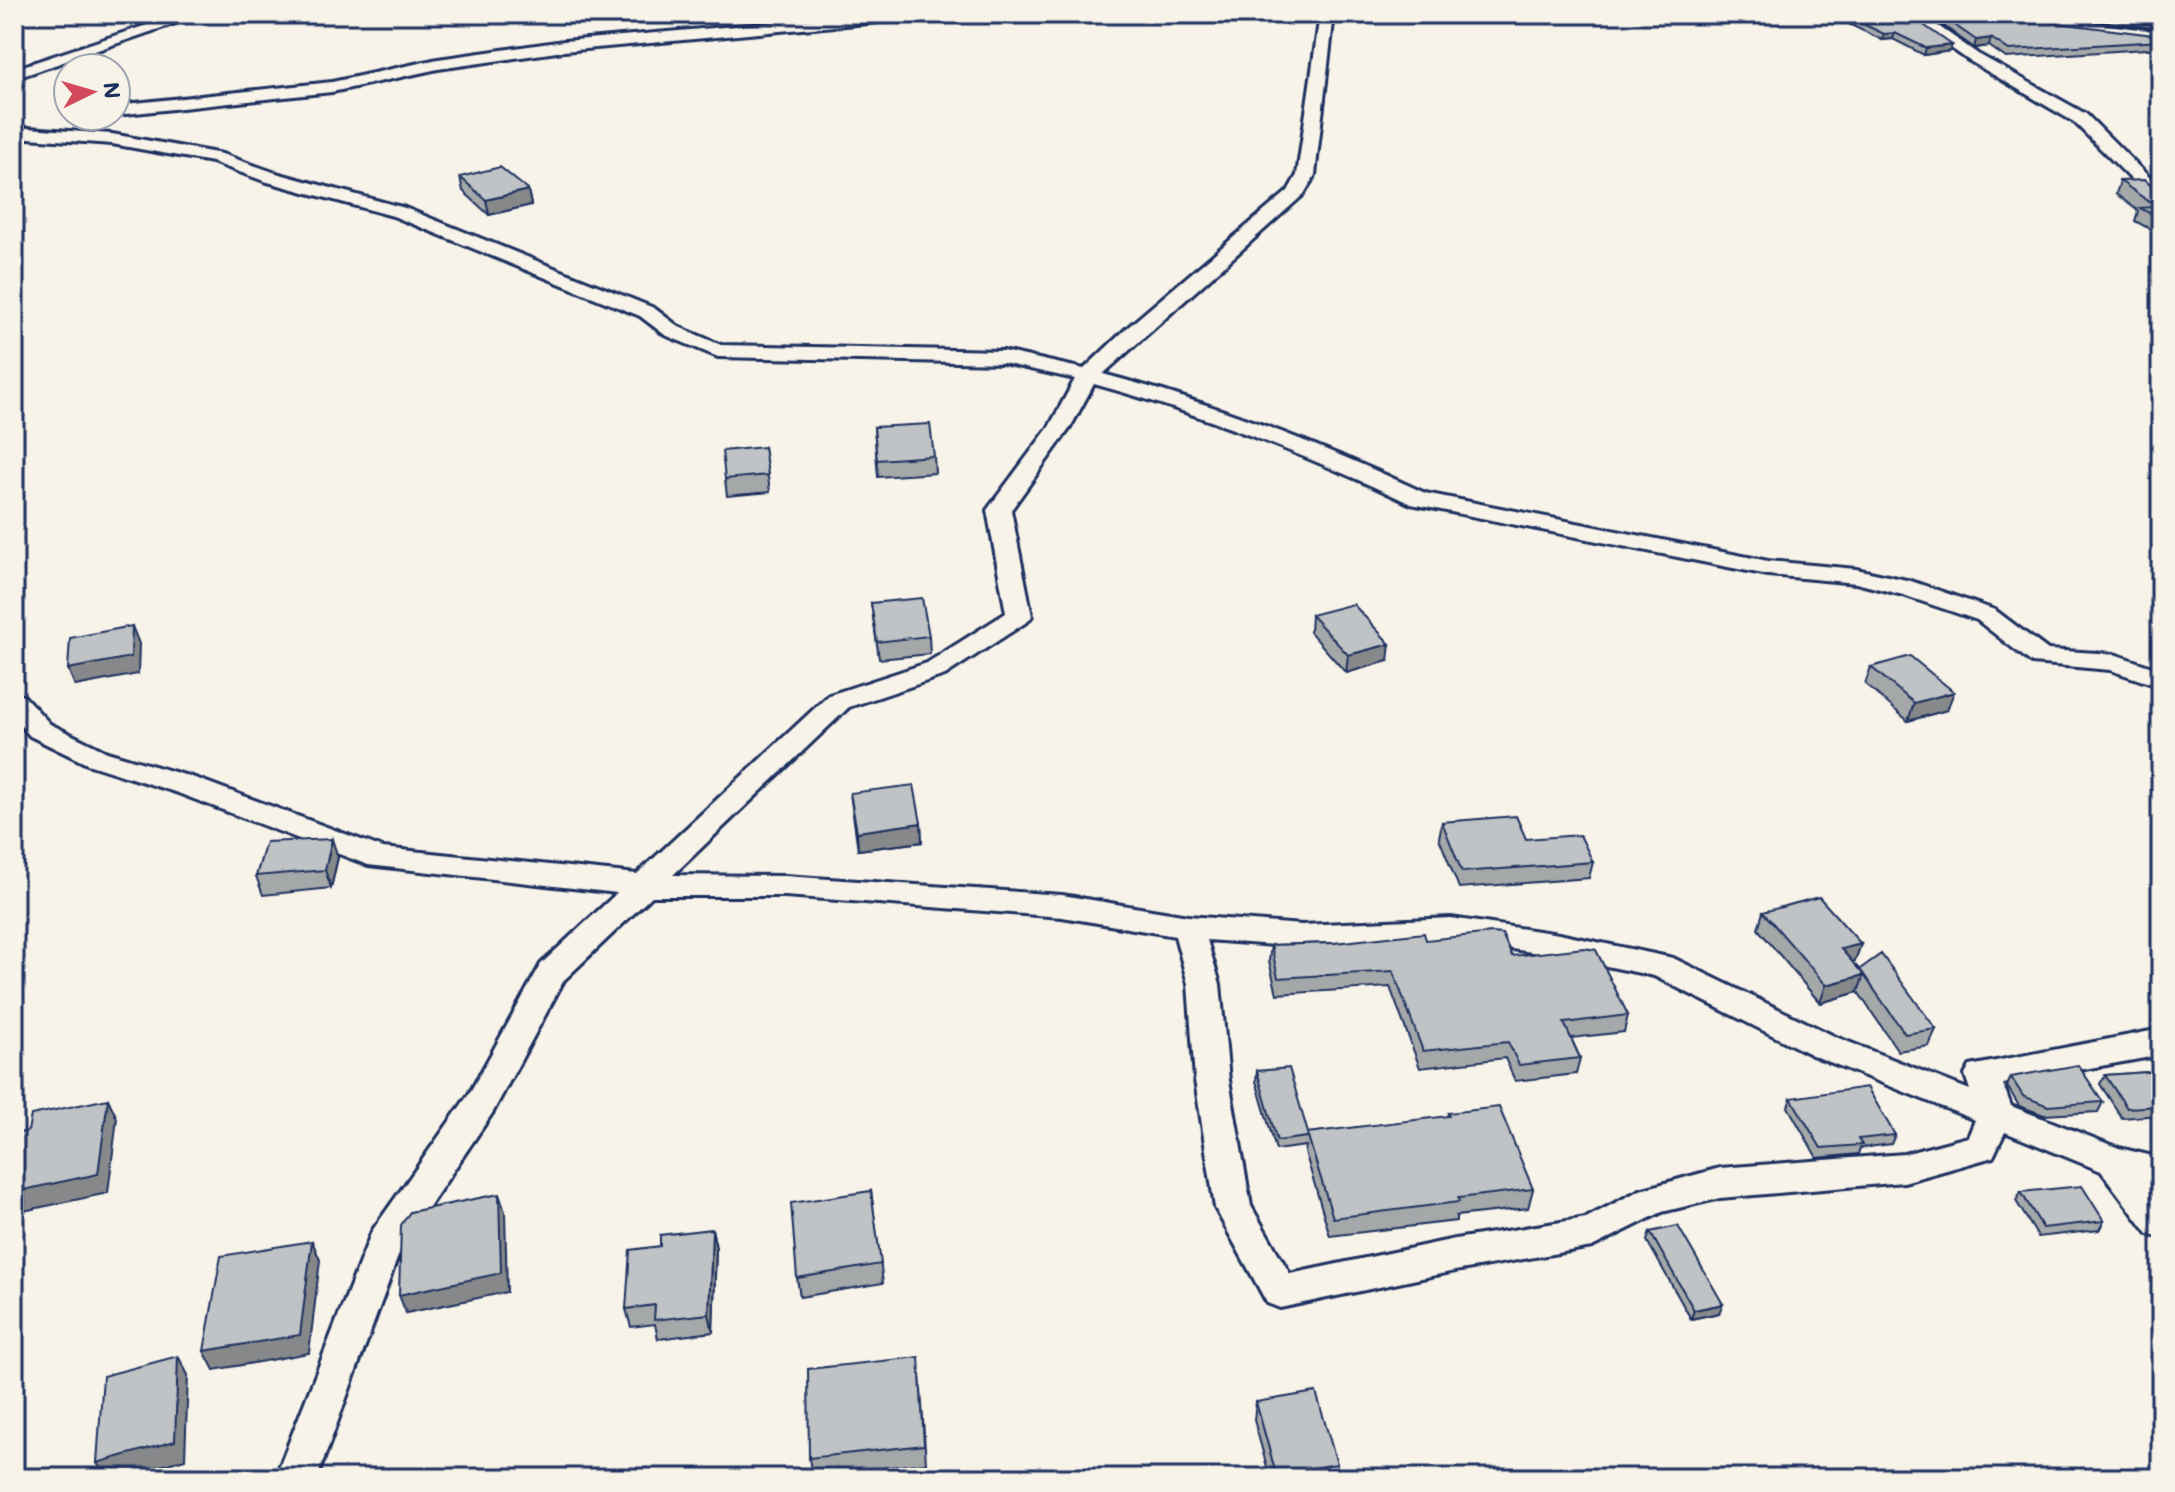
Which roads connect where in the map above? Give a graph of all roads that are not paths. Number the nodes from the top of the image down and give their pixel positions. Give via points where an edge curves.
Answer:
1 (195, 14) edge
2 (769, 14) edge
3 (921, 14) edge
4 (1327, 14) edge
5 (2004, 14) edge
6 (2076, 14) edge
7 (1979, 16) edge
8 (1914, 17) edge
9 (815, 24) junction
10 (2104, 28) junction
11 (2161, 37) edge
12 (14, 74) edge
13 (132, 108) edge
14 (52, 118) edge
15 (14, 124) edge
16 (14, 132) edge
17 (2161, 199) edge
18 (1087, 377) junction
19 (2161, 679) edge
20 (14, 702) edge
21 (645, 885) junction
22 (1188, 927) junction
23 (2161, 1042) edge
24 (1996, 1112) junction
25 (2114, 1161) junction
26 (2161, 1172) edge
27 (2161, 1223) edge
28 (296, 1478) edge

1 - 12 street
2 - 9 street
3 - 9 street
4 - 18 street via 1306,175 1295,194
5 - 7 street
6 - 10 street
7 - 8 street
7 - 10 street
8 - 17 street via 2080,118
9 - 13 street via 564,46 438,64 332,87
10 - 11 street
14 - 15 street
16 - 18 street via 112,139 216,158 399,212 647,312 672,331 718,351 1003,357
18 - 19 street via 1201,412 1419,499 1768,568 1897,585 1986,615 2041,657 2114,662
18 - 21 street via 1059,428 999,510 1019,616 936,669 839,701
20 - 21 street via 40,730 97,758 188,786 379,858
21 - 22 street via 785,886 976,899 1062,906
21 - 28 street via 552,972 481,1103 385,1242
22 - 24 street via 1302,936 1451,929 1662,966 1824,1046
22 - 24 street via 1204,984 1212,1080 1233,1208 1280,1292 1592,1232 1653,1200 1720,1183 1904,1168 1981,1147
23 - 24 street via 1982,1075
24 - 25 street
25 - 26 street
25 - 27 street

